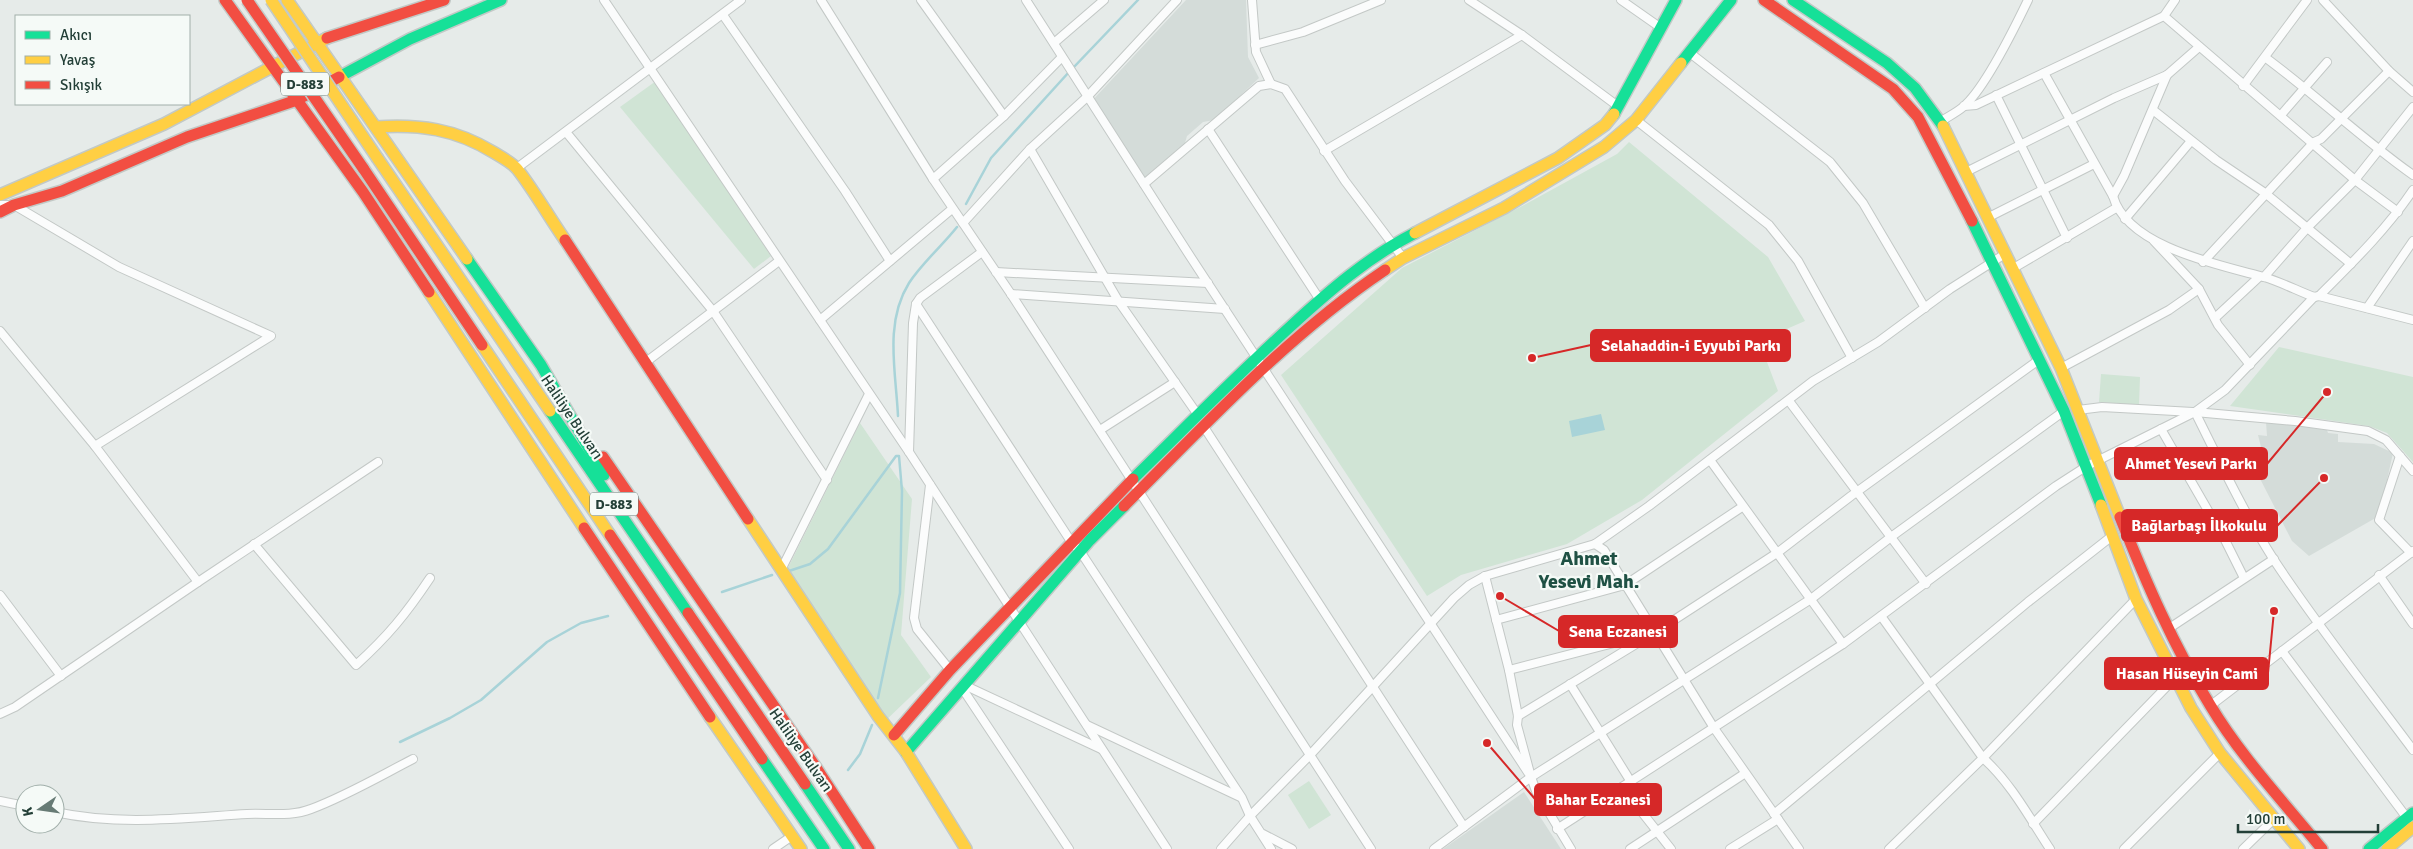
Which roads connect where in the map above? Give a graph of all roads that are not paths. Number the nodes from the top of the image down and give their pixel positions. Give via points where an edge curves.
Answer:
1 (225, 0) edge
2 (247, 0) edge
3 (271, 0) edge
4 (287, 0) edge
5 (444, 0) edge
6 (501, 0) edge
7 (604, 0) edge
8 (741, 0) edge
9 (821, 0) edge
10 (921, 0) edge
11 (1026, 0) edge
12 (1104, 0) edge
13 (1177, 0) edge
14 (1252, 0) edge
15 (1381, 0) edge
16 (1469, 0) edge
17 (1621, 0) edge
18 (1676, 0) edge
19 (1731, 0) edge
20 (1764, 0) edge
21 (1793, 0) edge
22 (2028, 0) edge
23 (2175, 0) edge
24 (2307, 0) edge
25 (2323, 0) edge
26 (723, 15) junction
27 (2164, 16) junction
28 (1661, 28) junction
29 (1522, 35) junction
30 (317, 42) junction
31 (1054, 43) junction
32 (1255, 46) junction
33 (2199, 47) junction
34 (1690, 53) junction
35 (2266, 58) junction
36 (1064, 60) junction
37 (2327, 62) dead end
38 (272, 65) junction
39 (650, 68) junction
40 (2389, 71) junction
41 (2044, 73) junction
42 (2167, 75) junction
43 (340, 78) junction
44 (1271, 84) junction
45 (2244, 86) junction
46 (2305, 87) junction
47 (2413, 92) edge
48 (1996, 95) junction
49 (1087, 97) junction
50 (297, 100) junction
51 (1964, 106) junction
52 (1619, 107) junction
53 (2413, 107) edge
54 (2153, 110) junction
55 (2280, 115) junction
56 (1004, 116) junction
57 (2342, 118) junction
58 (1636, 120) junction
59 (2070, 120) junction
60 (1940, 122) junction
61 (376, 127) junction
62 (1208, 129) junction
63 (566, 132) junction
64 (2191, 141) junction
65 (2314, 142) junction
66 (2020, 144) junction
67 (1030, 149) junction
68 (1324, 151) junction
69 (2380, 152) junction
70 (2094, 164) junction
71 (517, 168) junction
72 (1966, 172) junction
73 (2413, 175) edge
74 (933, 180) junction
75 (2355, 180) junction
76 (1144, 184) junction
77 (2042, 190) junction
78 (2412, 192) edge
79 (2265, 193) junction
80 (0, 195) edge
81 (2113, 196) junction
82 (0, 205) edge
83 (14, 205) junction
84 (2116, 208) junction
85 (952, 209) junction
86 (0, 212) edge
87 (2398, 212) junction
88 (1988, 218) junction
89 (2125, 219) junction
90 (963, 223) junction
91 (2307, 228) junction
92 (2067, 238) junction
93 (2151, 238) junction
94 (2413, 241) edge
95 (1393, 244) junction
96 (982, 252) junction
97 (2005, 254) junction
98 (1403, 258) junction
99 (779, 261) junction
100 (890, 261) junction
101 (1993, 262) junction
102 (2203, 262) junction
103 (2351, 264) junction
104 (2012, 269) junction
105 (996, 272) junction
106 (2262, 277) junction
107 (1106, 278) junction
108 (1208, 283) junction
109 (2199, 289) junction
110 (1011, 294) junction
111 (2316, 297) junction
112 (1320, 300) junction
113 (1119, 302) junction
114 (916, 304) junction
115 (1925, 308) junction
116 (2367, 308) junction
117 (1225, 309) junction
118 (713, 311) junction
119 (2215, 318) junction
120 (820, 320) junction
121 (2413, 320) edge
122 (0, 331) edge
123 (1257, 357) junction
124 (1852, 358) junction
125 (2040, 359) junction
126 (646, 362) junction
127 (541, 365) junction
128 (2250, 365) junction
129 (2061, 368) junction
130 (1266, 370) junction
131 (1175, 382) junction
132 (870, 394) junction
133 (1789, 401) junction
134 (2078, 410) junction
135 (2064, 411) junction
136 (2194, 412) junction
137 (1198, 415) junction
138 (1204, 427) junction
139 (2161, 429) junction
140 (1100, 430) junction
141 (530, 445) junction
142 (95, 446) junction
143 (909, 452) junction
144 (2400, 456) junction
145 (1710, 460) junction
146 (2098, 460) junction
147 (378, 462) dead end
148 (2087, 466) junction
149 (2413, 470) edge
150 (827, 480) junction
151 (1132, 480) junction
152 (930, 485) junction
153 (1138, 492) junction
154 (1856, 493) junction
155 (1742, 507) junction
156 (2112, 536) junction
157 (1891, 537) junction
158 (254, 544) junction
159 (1595, 544) junction
160 (1076, 547) junction
161 (646, 548) junction
162 (2412, 552) edge
163 (1777, 554) junction
164 (626, 557) junction
165 (2274, 559) junction
166 (781, 570) junction
167 (2379, 575) junction
168 (1485, 576) junction
169 (430, 578) dead end
170 (2244, 578) junction
171 (198, 582) junction
172 (1926, 584) junction
173 (1625, 585) junction
174 (0, 595) edge
175 (1811, 599) junction
176 (2136, 599) junction
177 (1009, 608) junction
178 (1881, 616) junction
179 (1019, 620) junction
180 (1496, 620) junction
181 (1431, 624) junction
182 (2319, 624) junction
183 (2413, 624) edge
184 (2168, 629) junction
185 (1654, 633) junction
186 (1842, 644) junction
187 (2282, 652) junction
188 (950, 670) junction
189 (1509, 670) junction
190 (61, 676) junction
191 (2175, 678) junction
192 (1685, 680) junction
193 (1570, 684) junction
194 (1931, 684) junction
195 (963, 687) junction
196 (1372, 687) junction
197 (2210, 706) junction
198 (0, 714) edge
199 (1518, 716) junction
200 (1086, 725) junction
201 (1714, 728) junction
202 (1600, 733) junction
203 (894, 735) junction
204 (1101, 748) junction
205 (2413, 750) edge
206 (906, 752) junction
207 (2220, 753) junction
208 (1310, 755) junction
209 (1983, 758) junction
210 (414, 760) dead end
211 (1744, 774) junction
212 (1532, 776) junction
213 (1631, 782) junction
214 (1622, 787) junction
215 (1242, 798) junction
216 (0, 801) edge
217 (15, 804) edge
218 (822, 807) junction
219 (65, 814) edge
220 (1250, 816) junction
221 (1776, 816) junction
222 (2274, 819) junction
223 (2033, 824) junction
224 (2411, 826) edge
225 (1464, 827) junction
226 (1558, 829) junction
227 (1260, 832) junction
228 (1657, 832) junction
229 (792, 836) junction
230 (773, 849) edge
231 (801, 849) edge
232 (822, 849) edge
233 (849, 849) edge
234 (854, 849) edge
235 (869, 849) edge
236 (966, 849) edge
237 (1069, 849) edge
238 (1167, 849) edge
239 (1221, 849) edge
240 (1271, 849) edge
241 (1292, 849) edge
242 (1371, 849) edge
243 (1434, 849) edge
244 (1571, 849) edge
245 (1630, 849) edge
246 (1671, 849) edge
247 (1730, 849) edge
248 (1799, 849) edge
249 (1889, 849) edge
250 (2050, 849) edge
251 (2124, 849) edge
252 (2243, 849) edge
253 (2299, 849) edge
254 (2322, 849) edge
255 (2369, 849) edge
256 (2387, 849) edge

1 - 38 main road
2 - 164 main road, D-883, bridge
3 - 161 main road, Haliliye Bulvarı / D-883, bridge via 580,457
4 - 30 main road
5 - 30 main road
6 - 43 main road via 410,39
7 - 39 street
8 - 26 street
9 - 74 street
10 - 56 street
11 - 31 street
12 - 31 street
13 - 49 street
14 - 32 street
15 - 32 street via 1304,32
16 - 29 street
17 - 28 street
18 - 28 main road
19 - 34 main road
20 - 101 main road via 1893,89 1918,117
21 - 60 main road via 1887,63 1916,88
22 - 51 street via 2004,46
23 - 27 street
24 - 35 street
25 - 40 street
26 - 39 street
26 - 100 street
27 - 33 street
27 - 41 street
28 - 52 main road
29 - 52 street
29 - 68 street
30 - 38 main road
30 - 43 main road
31 - 36 street
32 - 44 street
33 - 42 street
33 - 45 street
34 - 58 main road
34 - 115 street via 1830,162 1863,203
35 - 45 street
35 - 46 street
36 - 49 street
36 - 56 street
37 - 46 street
38 - 50 main road
38 - 80 main road via 164,124
39 - 63 street
39 - 99 street
40 - 47 street
40 - 57 street
41 - 48 street
41 - 59 street
42 - 54 street
42 - 59 street
43 - 50 main road
43 - 61 main road
44 - 62 street via 1259,86
44 - 68 street via 1285,89
45 - 55 street
46 - 55 street
46 - 57 street
48 - 51 street via 1976,105
48 - 66 street
49 - 67 street
49 - 76 street
50 - 83 main road via 187,137 62,191
50 - 141 main road
51 - 60 street
52 - 95 main road via 1604,125 1558,158
53 - 69 street
54 - 64 street
54 - 81 street
55 - 65 street
56 - 74 street
57 - 65 street via 2321,140
57 - 69 street
58 - 98 main road via 1604,147 1504,208
58 - 124 street via 1769,225 1798,261
59 - 66 street
59 - 70 street
60 - 72 main road
61 - 71 main road via 428,125 456,132
61 - 127 main road
62 - 76 street
62 - 112 street
63 - 71 street
63 - 118 street
64 - 79 street
64 - 89 street
65 - 75 street
65 - 79 street
66 - 72 street
66 - 77 street
67 - 90 street
67 - 107 street
68 - 95 street
69 - 73 street
69 - 75 street
70 - 77 street
70 - 81 street
71 - 126 main road
72 - 88 main road
74 - 85 street
75 - 87 street
75 - 91 street
76 - 108 street
77 - 88 street
77 - 92 street
78 - 87 street
79 - 91 street
79 - 102 street
81 - 84 street
82 - 83 street
83 - 86 main road
83 - 142 street via 119,267 271,336
84 - 89 street
84 - 92 street
85 - 90 street
85 - 100 street
87 - 103 street
88 - 97 main road
89 - 93 street
90 - 96 street
91 - 103 street
91 - 106 street
92 - 104 street
93 - 102 street
93 - 109 street
94 - 116 street
95 - 98 street
95 - 112 main road
96 - 105 street
96 - 114 street
97 - 101 street
97 - 104 main road
98 - 130 main road via 1342,299
99 - 118 street
99 - 120 street
100 - 120 street
101 - 115 street
101 - 125 main road
102 - 106 street
103 - 111 street
104 - 129 main road
105 - 107 street
105 - 110 street
106 - 111 street
106 - 119 street
107 - 108 street
107 - 113 street
108 - 117 street
109 - 119 street
109 - 129 street via 2169,310
110 - 113 street
110 - 140 street
111 - 116 street
111 - 128 street
112 - 123 main road
113 - 117 street
113 - 131 street
114 - 143 street
114 - 160 street
115 - 124 street
116 - 121 street
117 - 123 street
118 - 126 street
118 - 150 street
119 - 128 street
120 - 132 street
122 - 142 street
123 - 130 street
123 - 137 main road
124 - 133 street via 1813,381
125 - 135 main road
125 - 154 street
126 - 166 main road
127 - 161 main road
127 - 235 main road
128 - 136 street via 2225,390
129 - 134 main road
130 - 138 main road
130 - 181 street
131 - 137 street
131 - 140 street
132 - 143 street
132 - 150 street
133 - 145 street
133 - 154 street
134 - 136 street via 2102,407
134 - 146 main road
135 - 148 main road
135 - 157 street
136 - 139 street
136 - 144 street via 2368,431 2386,440
136 - 165 street via 2239,500
137 - 151 main road
138 - 153 main road
138 - 196 street
139 - 146 street
139 - 170 street
140 - 151 street
141 - 164 main road
141 - 229 main road via 674,665
142 - 171 street
143 - 152 street
144 - 149 street
144 - 162 street via 2379,520
145 - 155 street
145 - 159 street
146 - 148 street
146 - 184 main road via 2149,590
147 - 158 street
148 - 156 main road
148 - 172 street via 2032,503
150 - 166 street
151 - 153 street
151 - 160 main road
152 - 177 street
152 - 188 street via 914,618 916,629
153 - 160 main road
153 - 208 street
154 - 157 street
154 - 163 street
155 - 163 street
155 - 173 street
156 - 176 main road
156 - 194 street
157 - 172 street
157 - 175 street
158 - 169 street via 356,665 386,638
158 - 171 street
159 - 168 street
159 - 173 street via 1604,550
160 - 177 main road
160 - 179 main road
160 - 215 street
161 - 218 main road, Haliliye Bulvarı / D-883
162 - 167 street
163 - 175 street
163 - 185 street
164 - 232 main road, D-883
165 - 170 street
165 - 182 street
166 - 203 main road
167 - 182 street
167 - 183 street
168 - 180 street
168 - 181 street via 1454,598
170 - 184 street
171 - 190 street
172 - 178 street
173 - 180 street
173 - 185 street
174 - 190 street
175 - 186 street
175 - 192 street
176 - 191 main road
176 - 209 street
177 - 179 street
177 - 188 main road
178 - 186 street
178 - 194 street
179 - 195 main road
179 - 200 street
180 - 189 street
181 - 196 street
181 - 212 street
182 - 187 street
182 - 205 street
184 - 197 main road
185 - 189 street
185 - 192 street
185 - 193 street
186 - 201 street
187 - 197 street
187 - 224 street
188 - 203 main road
189 - 199 street
190 - 198 street
191 - 207 main road via 2190,708
191 - 223 street
192 - 201 street
192 - 202 street
193 - 199 street
193 - 202 street
194 - 209 street
194 - 221 street
195 - 204 street
195 - 206 main road
195 - 237 street
196 - 208 street
196 - 225 street
197 - 254 main road via 2238,746
199 - 212 street via 1517,725
200 - 204 street
200 - 215 street
201 - 211 street
201 - 213 street
202 - 212 street
202 - 213 street
203 - 206 main road
204 - 238 street
206 - 236 main road
207 - 222 main road
207 - 251 street
208 - 220 street
208 - 242 street
209 - 223 street via 2026,810
209 - 249 street
210 - 219 street via 310,810 188,819 120,820
211 - 221 street
211 - 228 street
212 - 225 street
212 - 226 street via 1536,791
213 - 214 street
214 - 226 street
214 - 228 street
215 - 220 street
216 - 217 street
218 - 233 main road, Haliliye Bulvarı / D-883
218 - 234 main road
220 - 227 street
220 - 239 street
221 - 247 street
221 - 248 street
222 - 252 street
222 - 253 main road
223 - 250 street
224 - 255 main road
224 - 256 main road
225 - 243 street
226 - 244 street
227 - 240 street
227 - 241 street
228 - 245 street
228 - 246 street
229 - 230 street
229 - 231 main road

